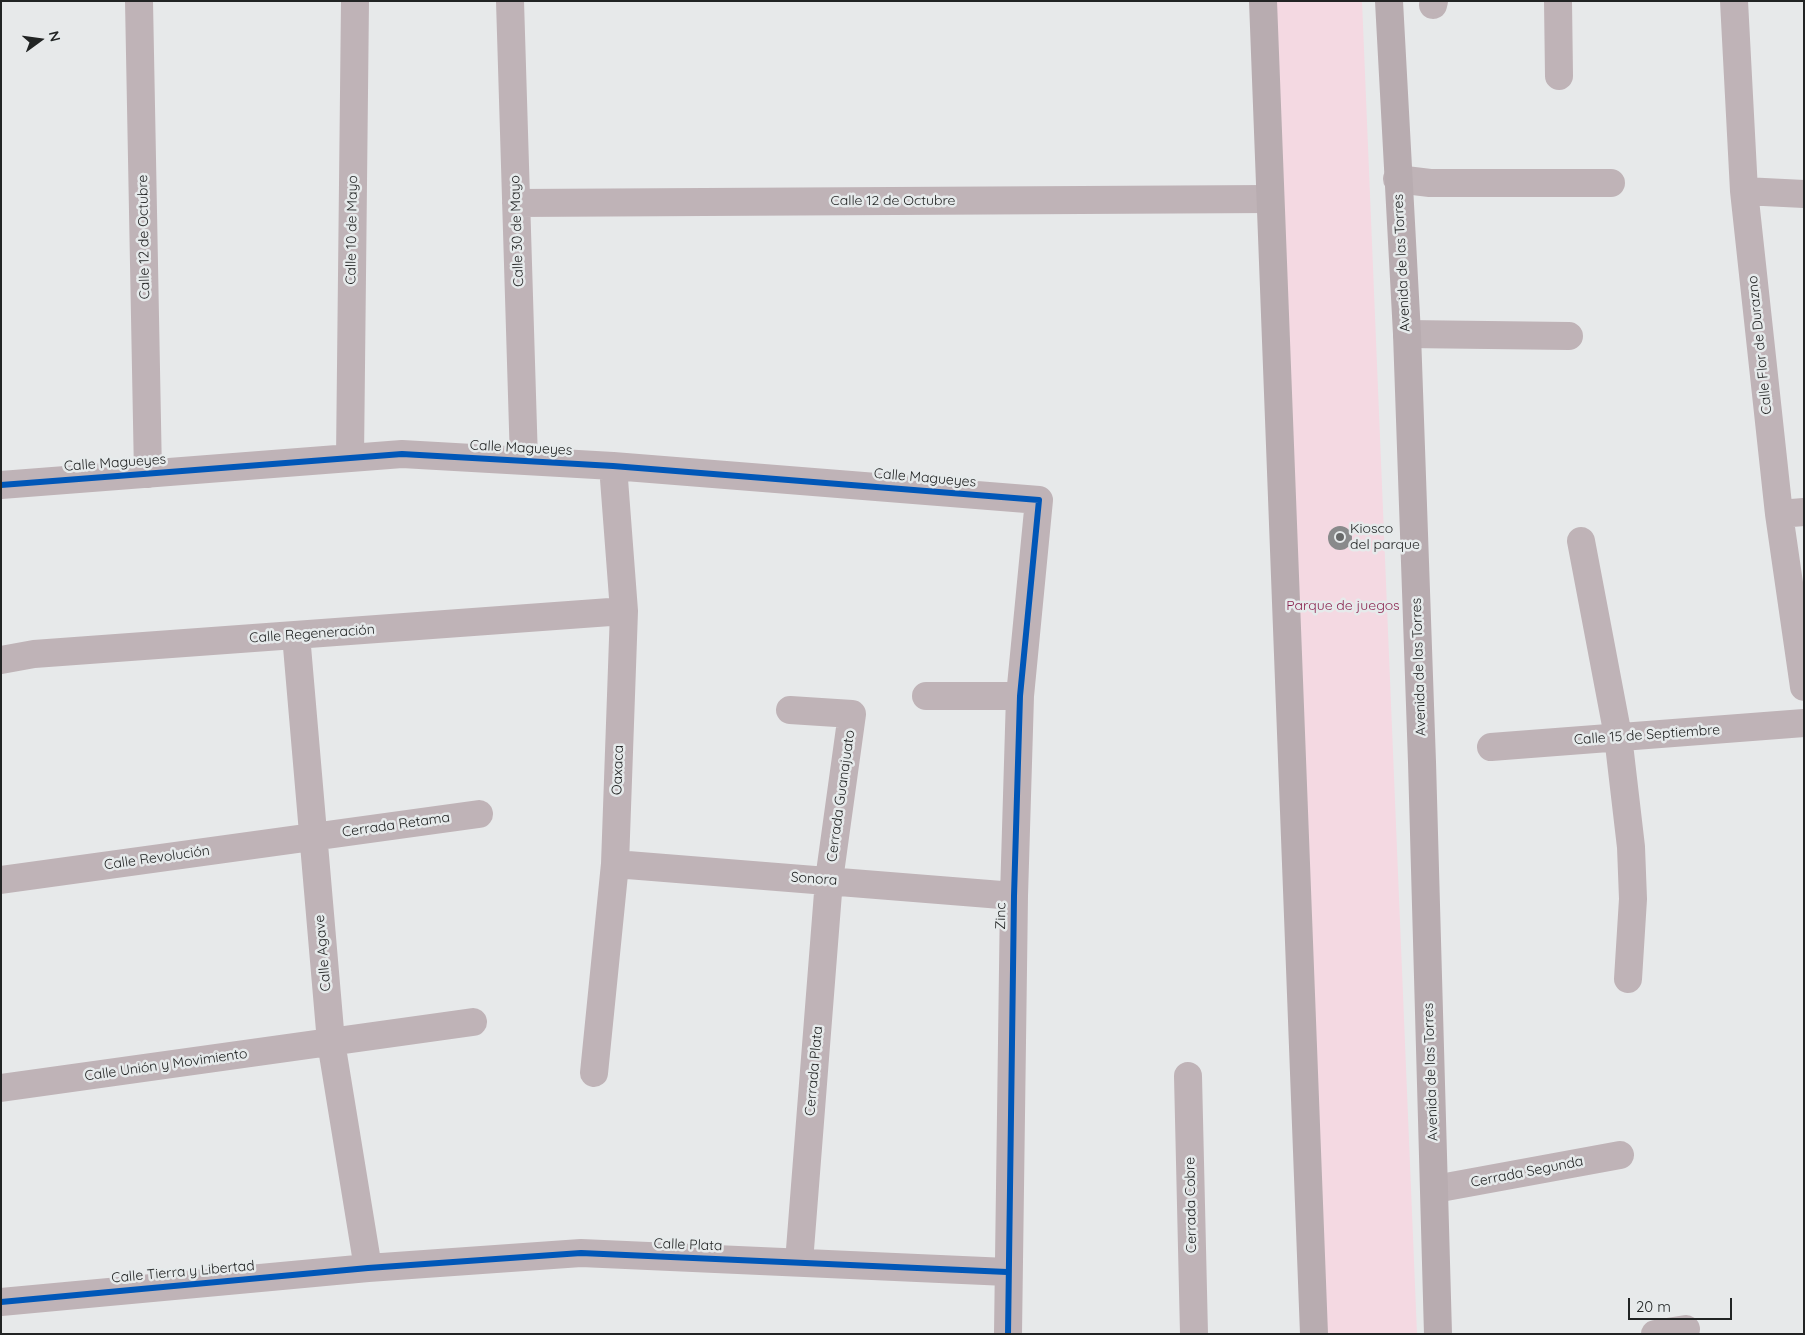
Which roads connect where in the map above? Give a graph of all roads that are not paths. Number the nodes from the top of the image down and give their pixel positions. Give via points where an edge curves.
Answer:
1 (140, 1) edge
2 (355, 1) edge
3 (510, 1) edge
4 (1263, 1) edge
5 (1388, 1) edge
6 (1558, 1) edge
7 (1734, 1) edge
8 (1559, 76) dead end
9 (1397, 180) junction
10 (1611, 182) dead end
11 (1744, 191) junction
12 (1804, 194) edge
13 (1270, 199) junction
14 (516, 203) junction
15 (1407, 334) junction
16 (1569, 336) dead end
17 (350, 458) junction
18 (524, 461) junction
19 (614, 466) junction
20 (148, 474) junction
21 (1, 485) edge
22 (1039, 500) joint
23 (1791, 513) edge
24 (1581, 541) dead end
25 (624, 611) junction
26 (296, 635) junction
27 (1, 660) edge
28 (1804, 687) edge
29 (926, 696) dead end
30 (1020, 696) junction
31 (790, 710) dead end
32 (1804, 723) edge
33 (1618, 736) junction
34 (1491, 747) dead end
35 (479, 814) dead end
36 (313, 836) junction
37 (615, 864) junction
38 (1, 880) edge
39 (829, 880) junction
40 (1014, 896) junction
41 (1628, 979) dead end
42 (474, 1022) dead end
43 (331, 1042) junction
44 (594, 1073) dead end
45 (1188, 1076) dead end
46 (1, 1088) edge
47 (1620, 1155) dead end
48 (1434, 1189) junction
49 (799, 1262) junction
50 (368, 1268) junction
51 (1007, 1272) junction
52 (1, 1302) edge
53 (1686, 1329) dead end
54 (1008, 1334) edge
55 (1194, 1334) edge
56 (1314, 1334) edge
57 (1438, 1334) edge
58 (1655, 1334) edge

1 - 20 street, Calle 12 de Octubre
2 - 17 street, Calle 10 de Mayo
3 - 14 street, Calle 30 de Mayo
4 - 13 main road
5 - 9 main road, Avenida de las Torres
6 - 8 street
7 - 11 street, Calle Flor de Durazno
9 - 10 street via 1430,183
9 - 15 main road, Avenida de las Torres
11 - 12 street
11 - 23 street, Calle Flor de Durazno
13 - 14 street, Calle 12 de Octubre
13 - 56 main road
14 - 18 street, Calle 30 de Mayo
15 - 16 street
15 - 48 main road, Avenida de las Torres
17 - 18 street, Calle Magueyes via 402,454
17 - 20 street, Calle Magueyes
18 - 19 street, Calle Magueyes
19 - 22 street, Calle Magueyes
19 - 25 street, Oaxaca
20 - 21 street, Calle Magueyes
22 - 30 street, Zinc
23 - 28 street, Calle Flor de Durazno
24 - 33 street
25 - 26 street, Calle Regeneración
25 - 37 street, Oaxaca
26 - 27 street, Calle Regeneración via 34,654
26 - 36 street, Calle Agave
29 - 30 street
30 - 40 street, Zinc
31 - 39 street, Cerrada Guanajuato via 852,714
32 - 33 street, Calle 15 de Septiembre
33 - 34 street, Calle 15 de Septiembre
33 - 41 street via 1632,847 1633,899
35 - 36 street, Cerrada Retama
36 - 38 street, Calle Revolución
36 - 43 street, Calle Agave
37 - 39 street, Sonora
37 - 44 street, Oaxaca
39 - 40 street, Sonora
39 - 49 street, Cerrada Plata
40 - 51 street, Zinc
42 - 43 street, Calle Unión y Movimiento
43 - 46 street, Calle Unión y Movimiento
43 - 50 street, Calle Agave
45 - 55 street, Cerrada Cobre
47 - 48 street, Cerrada Segunda
48 - 57 main road, Avenida de las Torres
49 - 50 street, Calle Plata via 582,1253
49 - 51 street, Calle Plata
50 - 52 street, Calle Tierra y Libertad
51 - 54 street, Zinc
53 - 58 street

